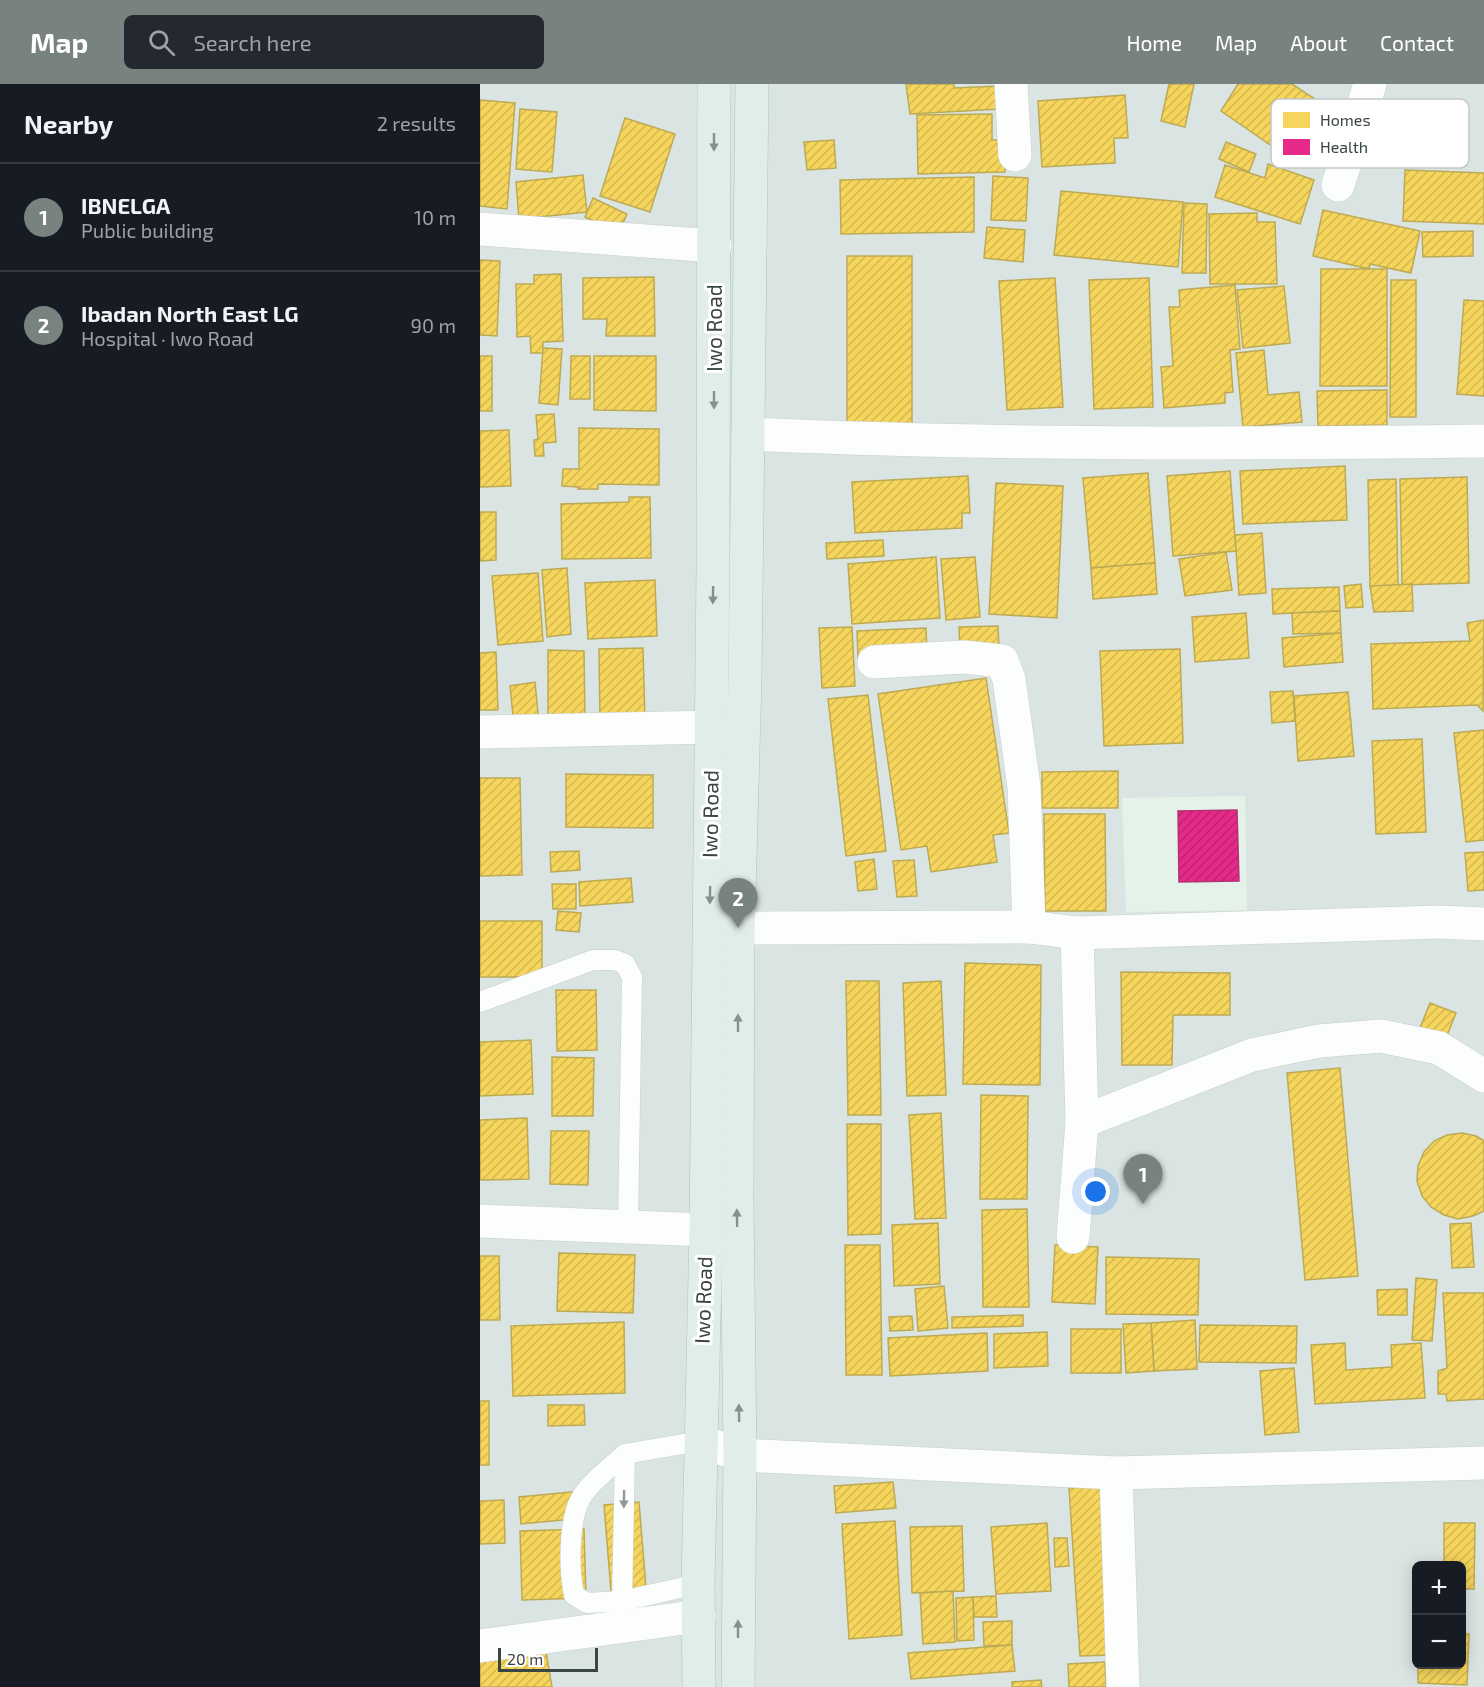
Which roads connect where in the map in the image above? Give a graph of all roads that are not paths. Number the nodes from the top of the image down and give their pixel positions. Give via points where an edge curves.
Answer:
1 (714, 84) edge
2 (752, 84) edge
3 (1011, 84) edge
4 (1370, 84) edge
5 (1365, 99) edge
6 (1015, 155) dead end
7 (1343, 168) edge
8 (1338, 185) dead end
9 (480, 229) edge
10 (715, 246) junction
11 (748, 434) junction
12 (1484, 441) edge
13 (874, 662) dead end
14 (712, 727) junction
15 (480, 732) edge
16 (1484, 924) edge
17 (1029, 927) junction
18 (738, 928) junction
19 (1077, 933) junction
20 (480, 1002) edge
21 (1484, 1076) edge
22 (1082, 1122) junction
23 (480, 1221) edge
24 (628, 1227) junction
25 (706, 1230) junction
26 (1073, 1237) dead end
27 (700, 1441) junction
28 (625, 1454) junction
29 (740, 1455) junction
30 (1484, 1463) edge
31 (1116, 1473) junction
32 (698, 1584) junction
33 (622, 1601) junction
34 (699, 1616) junction
35 (480, 1646) edge
36 (699, 1687) edge
37 (738, 1687) edge
38 (1123, 1687) edge

1 -> 10 highway, Iwo Road
2 - 11 highway, Iwo Road
3 - 6 street
4 - 5 street
7 - 8 street
9 - 10 street
10 -> 14 highway, Iwo Road
11 - 12 street via 1133,444
11 - 18 highway, Iwo Road
13 - 17 street via 964,657 1002,660 1009,680 1024,787
14 - 15 street
14 -> 25 highway, Iwo Road
16 - 19 street via 1392,923
17 - 18 street
17 - 19 street
29 -> 18 highway, Iwo Road
19 - 22 street
20 - 24 lane via 593,960 625,964 632,977
21 - 22 street via 1439,1047 1381,1036 1319,1041 1252,1055
22 - 26 street
23 - 24 street
24 - 25 street
25 - 27 highway, Iwo Road
27 - 28 lane
27 - 29 street
27 - 32 highway, Iwo Road
28 -> 33 lane
28 - 33 lane via 581,1498 573,1522 571,1579 574,1595 587,1603
29 - 31 street
37 -> 29 highway, Iwo Road
30 - 31 street
31 - 38 street
32 - 33 lane
32 - 34 highway, Iwo Road
34 - 35 street
34 - 36 highway, Iwo Road

